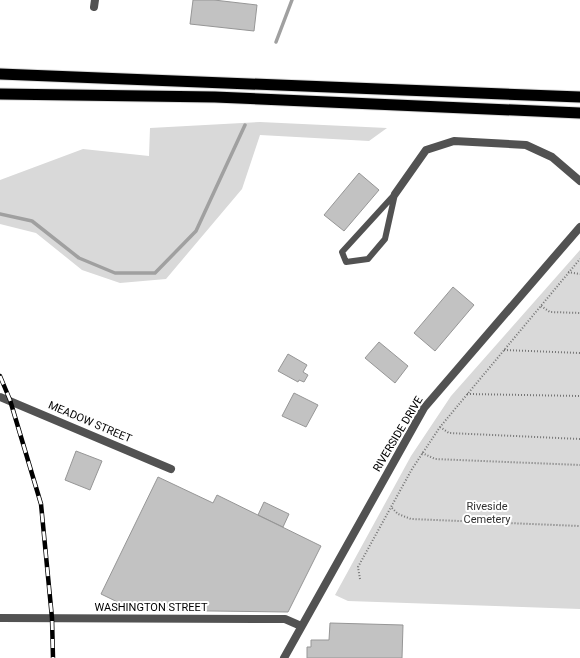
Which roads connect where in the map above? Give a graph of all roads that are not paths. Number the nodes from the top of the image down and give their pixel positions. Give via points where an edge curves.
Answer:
1 (0, 74) edge
2 (0, 94) edge
3 (580, 97) edge
4 (580, 113) edge
5 (580, 181) edge
6 (395, 194) junction
7 (580, 227) edge
8 (0, 397) edge
9 (171, 469) dead end
10 (0, 618) edge
11 (301, 626) junction
12 (284, 658) edge

1 - 3 highway
2 - 4 highway via 215,97
5 - 6 street via 552,157 526,145 454,141 426,150
6 - 6 lane via 385,239 368,259 346,262 342,252
7 - 11 street, RIVERSIDE DRIVE via 424,408
8 - 9 street, MEADOW STREET
10 - 11 street, WASHINGTON STREET via 285,619
11 - 12 street, RIVERSIDE DRIVE

